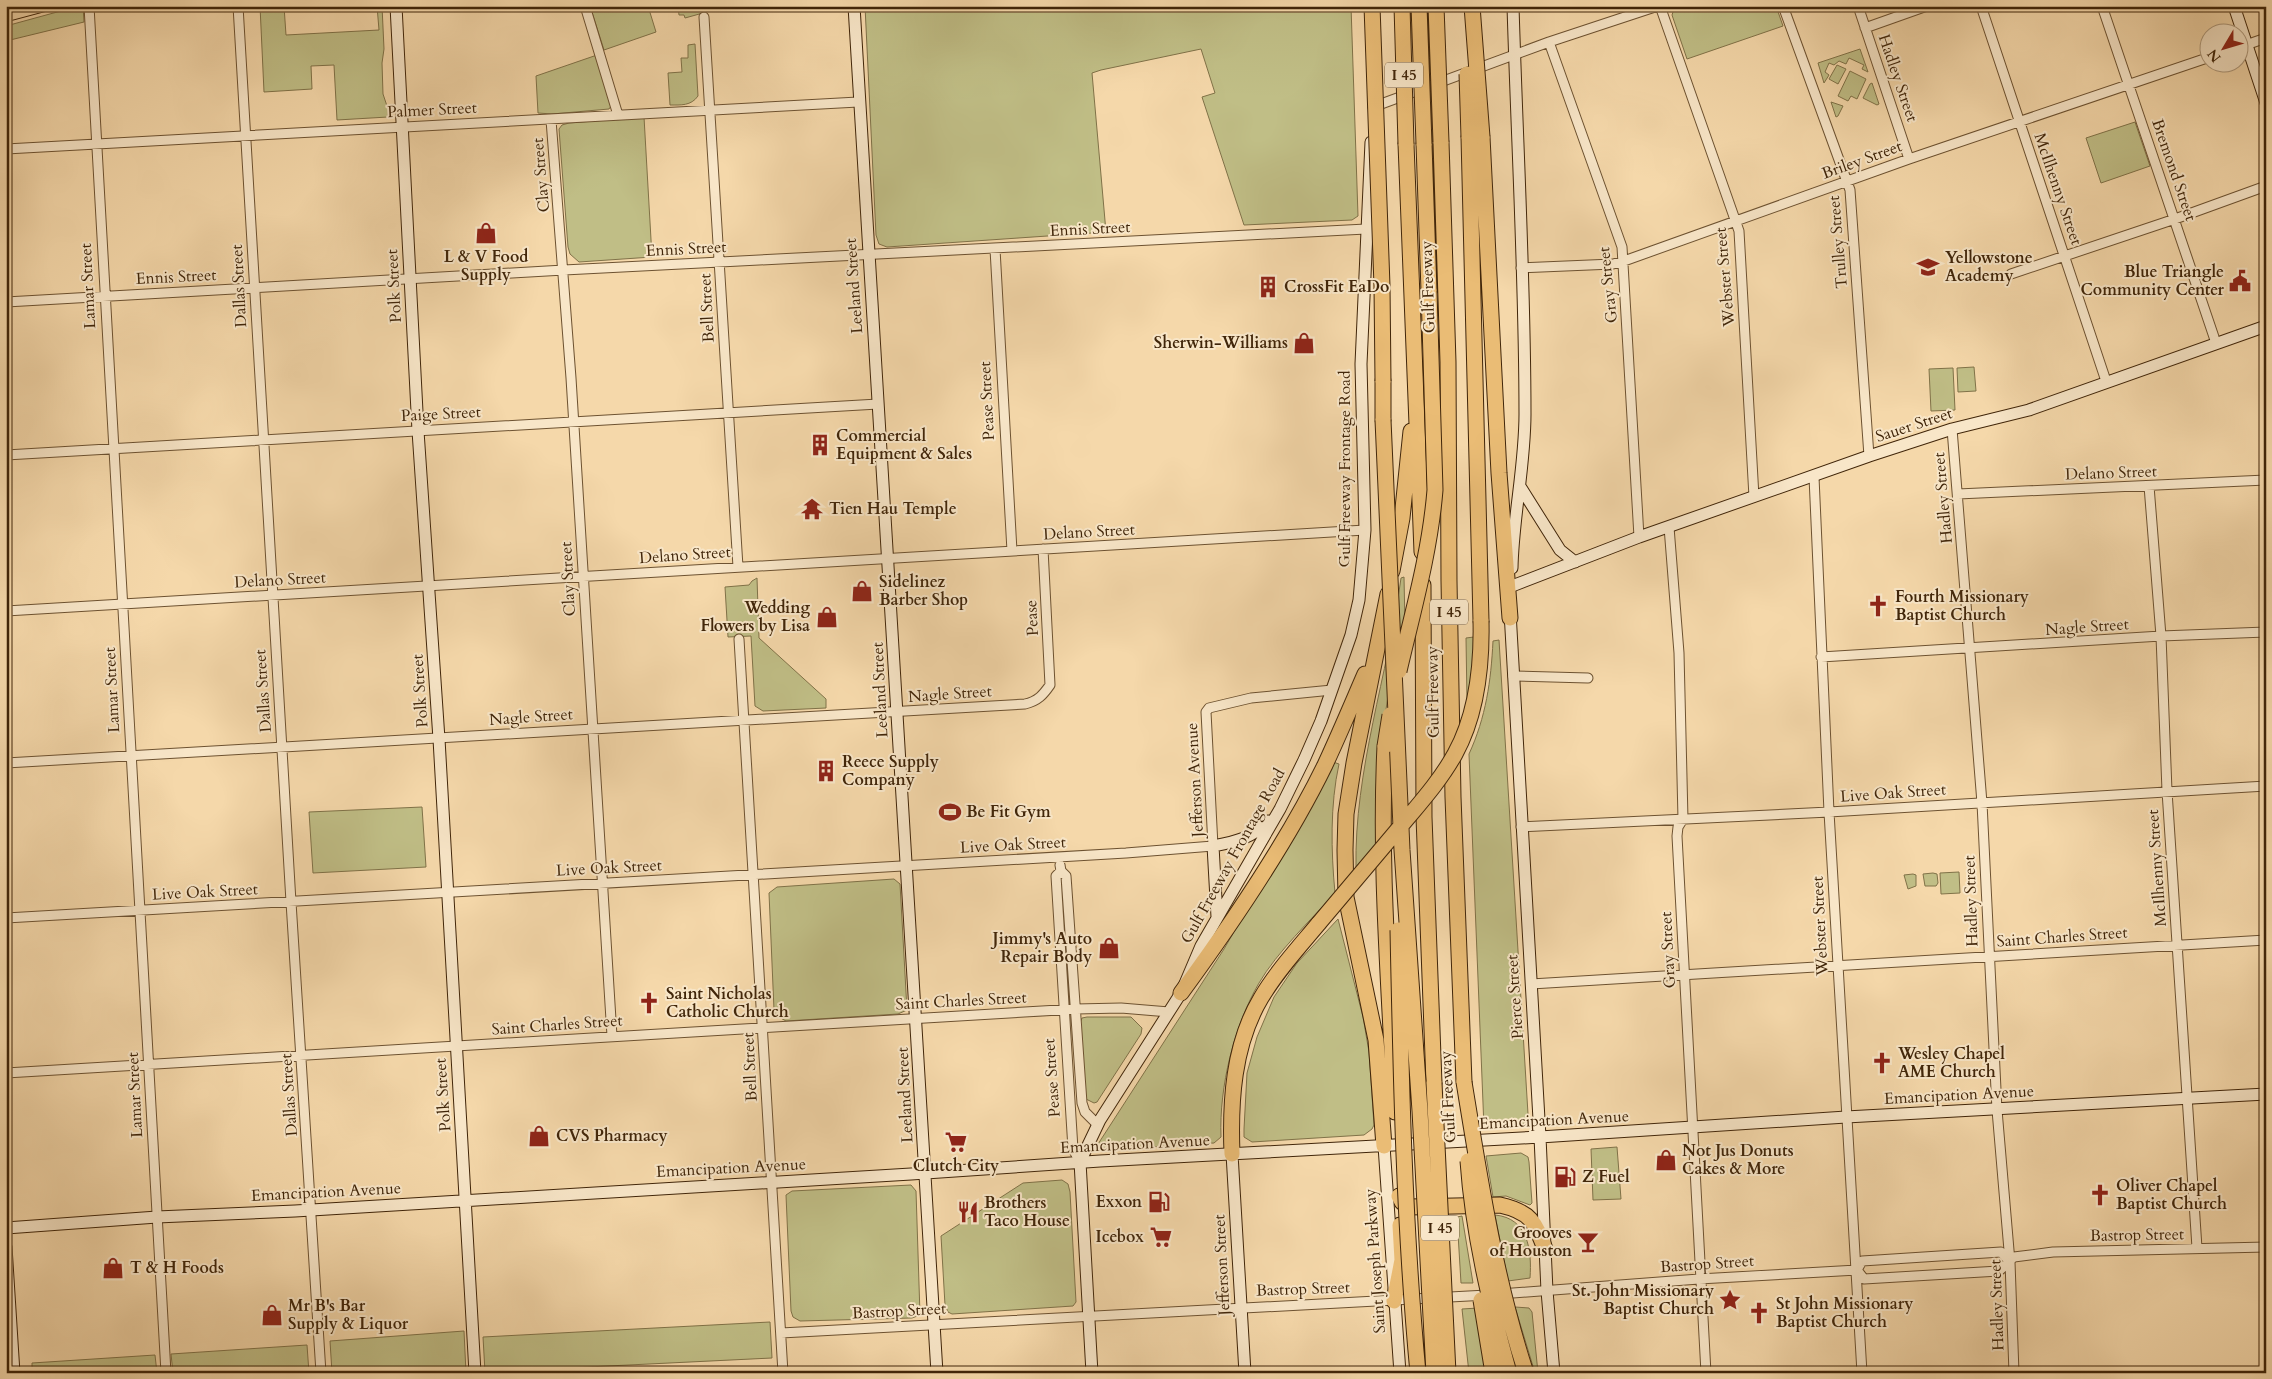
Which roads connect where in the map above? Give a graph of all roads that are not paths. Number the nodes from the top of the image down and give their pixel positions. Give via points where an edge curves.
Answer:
1 (89, 6) edge
2 (238, 6) edge
3 (396, 6) edge
4 (585, 6) edge
5 (854, 6) edge
6 (1370, 6) edge
7 (1402, 6) edge
8 (1419, 6) edge
9 (1436, 6) edge
10 (1465, 6) edge
11 (1472, 6) edge
12 (1513, 6) edge
13 (1659, 6) edge
14 (1783, 6) edge
15 (1858, 6) edge
16 (1927, 6) edge
17 (1980, 6) edge
18 (2102, 6) edge
19 (2234, 6) edge
20 (704, 16) dead end
21 (2238, 22) edge
22 (1865, 28) junction
23 (2266, 38) edge
24 (1549, 42) junction
25 (2250, 44) edge
26 (1514, 55) junction
27 (2200, 61) edge
28 (2250, 63) edge
29 (2129, 85) junction
30 (858, 102) junction
31 (2266, 103) edge
32 (1372, 107) junction
33 (710, 110) junction
34 (618, 115) junction
35 (551, 120) junction
36 (2019, 122) junction
37 (402, 127) junction
38 (246, 135) junction
39 (1476, 137) junction
40 (95, 143) junction
41 (6, 149) edge
42 (1910, 159) junction
43 (1846, 182) junction
44 (2266, 186) edge
45 (2175, 219) junction
46 (1736, 221) junction
47 (1366, 229) junction
48 (995, 249) junction
49 (869, 254) junction
50 (2066, 257) junction
51 (1624, 261) junction
52 (719, 262) junction
53 (1522, 268) junction
54 (564, 270) junction
55 (2011, 274) dead end
56 (410, 279) junction
57 (254, 288) junction
58 (104, 296) junction
59 (6, 302) edge
60 (2266, 326) edge
61 (2216, 344) junction
62 (2106, 381) junction
63 (1416, 392) junction
64 (878, 404) junction
65 (728, 412) junction
66 (574, 422) junction
67 (1952, 429) junction
68 (418, 431) junction
69 (264, 440) junction
70 (113, 449) junction
71 (6, 455) edge
72 (1869, 456) junction
73 (1814, 477) junction
74 (2266, 480) edge
75 (2149, 486) junction
76 (1521, 488) junction
77 (1958, 494) junction
78 (1754, 497) junction
79 (1669, 527) junction
80 (1365, 530) junction
81 (1639, 536) junction
82 (1043, 549) junction
83 (1012, 551) junction
84 (888, 559) junction
85 (1575, 562) junction
86 (738, 567) junction
87 (583, 576) junction
88 (429, 586) junction
89 (1512, 586) junction
90 (272, 595) junction
91 (122, 604) junction
92 (6, 610) edge
93 (1510, 618) junction
94 (2266, 632) edge
95 (2161, 636) junction
96 (739, 639) dead end
97 (1378, 643) junction
98 (1969, 650) junction
99 (1822, 657) junction
100 (1513, 676) junction
101 (1588, 678) dead end
102 (1050, 685) joint
103 (1332, 690) junction
104 (898, 713) junction
105 (745, 720) junction
106 (592, 728) junction
107 (439, 739) junction
108 (282, 748) junction
109 (130, 755) junction
110 (6, 763) edge
111 (2266, 786) edge
112 (2167, 791) junction
113 (1982, 802) junction
114 (1280, 809) junction
115 (1829, 812) junction
116 (1683, 819) junction
117 (1521, 827) junction
118 (1213, 846) junction
119 (1402, 850) junction
120 (1060, 857) junction
121 (907, 866) junction
122 (1060, 871) junction
123 (754, 875) junction
124 (602, 884) junction
125 (448, 893) junction
126 (291, 902) junction
127 (139, 911) junction
128 (1217, 917) junction
129 (6, 918) edge
130 (2266, 940) edge
131 (2177, 944) junction
132 (1989, 958) junction
133 (1837, 965) junction
134 (1684, 974) junction
135 (1531, 984) junction
136 (1181, 993) junction
137 (1076, 1009) junction
138 (1064, 1010) junction
139 (1170, 1012) junction
140 (917, 1019) junction
141 (763, 1026) junction
142 (612, 1036) junction
143 (456, 1046) junction
144 (301, 1055) junction
145 (148, 1064) junction
146 (6, 1073) edge
147 (1464, 1082) junction
148 (2266, 1094) edge
149 (2187, 1097) junction
150 (1996, 1110) junction
151 (1846, 1117) junction
152 (1098, 1124) junction
153 (1694, 1128) junction
154 (1540, 1137) junction
155 (1390, 1146) junction
156 (1232, 1154) junction
157 (1080, 1162) junction
158 (925, 1174) junction
159 (772, 1182) junction
160 (1470, 1186) junction
161 (1398, 1195) junction
162 (465, 1200) junction
163 (312, 1210) junction
164 (157, 1217) junction
165 (6, 1228) edge
166 (6, 1247) edge
167 (2266, 1247) edge
168 (2197, 1248) junction
169 (1545, 1249) junction
170 (2010, 1262) junction
171 (1856, 1270) junction
172 (1700, 1279) junction
173 (1547, 1291) junction
174 (1394, 1301) junction
175 (1241, 1307) junction
176 (1089, 1317) junction
177 (934, 1324) junction
178 (781, 1333) junction
179 (14, 1373) edge
180 (166, 1373) edge
181 (322, 1373) edge
182 (475, 1373) edge
183 (783, 1373) edge
184 (937, 1373) edge
185 (1092, 1373) edge
186 (1245, 1373) edge
187 (1400, 1373) edge
188 (1418, 1373) edge
189 (1434, 1373) edge
190 (1448, 1373) edge
191 (1493, 1373) edge
192 (1509, 1373) edge
193 (1526, 1373) edge
194 (1554, 1373) edge
195 (1706, 1373) edge
196 (1862, 1373) edge
197 (2014, 1373) edge

1 - 40 street, Lamar Street
2 - 38 street, Dallas Street
3 - 37 main road, Polk Street
4 - 34 street
5 - 30 main road, Leeland Street
6 - 32 main road, Gulf Freeway Frontage Road
6 - 119 highway, bridge via 1382,286 1383,420
7 - 63 highway, Gulf Freeway / I 45, bridge
8 - 155 highway, Gulf Freeway / I 45, bridge via 1434,490 1429,542 1385,746
9 - 147 highway, Gulf Freeway / I 45, bridge via 1448,362 1453,798
10 - 39 highway, bridge
11 - 39 highway, bridge
12 - 26 main road
13 - 24 street
13 - 46 street, Webster Street
14 - 43 street, Trulley Street
15 - 22 street, Hadley Street
16 - 22 street
17 - 36 street, McIlhenny Street
18 - 29 street, Bremond Street
19 - 21 main road
20 - 33 street, Bell Street
22 - 42 street, Hadley Street
23 - 25 street
24 - 26 street
24 - 51 street, Gray Street via 1622,247
26 - 32 street
26 - 53 main road
27 - 29 street, Briley Street
28 - 31 main road
29 - 36 street, Briley Street
29 - 45 street, Bremond Street
30 - 33 street, Palmer Street
30 - 49 main road, Leeland Street
32 - 47 main road, Gulf Freeway Frontage Road
33 - 34 street, Palmer Street
33 - 52 street, Bell Street
34 - 35 street, Palmer Street
35 - 37 street, Palmer Street
35 - 54 street, Clay Street
36 - 42 street, Briley Street
36 - 50 street, McIlhenny Street
37 - 38 street, Palmer Street
37 - 56 main road, Polk Street
38 - 40 street, Palmer Street
38 - 57 street, Dallas Street
39 - 93 highway
39 - 156 highway, bridge via 1481,621 1480,668 1475,695 1456,753 1438,782 1284,964 1260,1000 1239,1054 1230,1113
40 - 41 street, Palmer Street
40 - 58 street, Lamar Street
42 - 43 street, Briley Street
43 - 46 street, Briley Street
43 - 72 street, Trulley Street via 1852,200
44 - 45 street
45 - 50 street
45 - 61 street, Bremond Street
46 - 51 street, Briley Street
46 - 78 street, Webster Street
47 - 48 street, Ennis Street
47 - 80 main road, Gulf Freeway Frontage Road via 1361,364
48 - 49 street, Ennis Street
48 - 83 street, Pease Street
49 - 52 street, Ennis Street
49 - 64 main road, Leeland Street
50 - 55 street
50 - 62 street, McIlhenny Street
51 - 53 street, Briley Street
51 - 81 street, Gray Street
52 - 54 street, Ennis Street
52 - 65 street, Bell Street
53 - 76 main road via 1525,415
54 - 56 street, Ennis Street
54 - 66 street, Clay Street
56 - 57 street, Ennis Street
56 - 68 main road, Polk Street
57 - 58 street, Ennis Street
57 - 69 street, Dallas Street
58 - 59 street, Ennis Street
58 - 70 street, Lamar Street
60 - 61 main road, Sauer Street
61 - 62 main road, Sauer Street
62 - 67 main road, Sauer Street via 2029,410
63 - 97 highway via 1402,518
63 - 190 highway, Gulf Freeway / I 45, bridge via 1422,515 1424,817
64 - 65 street, Paige Street
64 - 84 main road, Leeland Street
65 - 66 street, Paige Street
65 - 86 street, Bell Street
66 - 68 street, Paige Street
66 - 87 street, Clay Street
67 - 72 main road, Sauer Street
67 - 77 street, Hadley Street
68 - 69 street, Paige Street
68 - 88 main road, Polk Street
69 - 70 street, Paige Street
69 - 90 street, Dallas Street
70 - 71 street, Paige Street
70 - 91 street, Lamar Street
72 - 73 main road, Sauer Street
73 - 78 main road, Sauer Street
73 - 99 street, Webster Street
74 - 75 street, Delano Street
75 - 77 street, Delano Street
75 - 95 street, McIlhenny Street
76 - 85 main road via 1560,550
76 - 89 main road via 1513,534
77 - 98 street, Hadley Street
78 - 79 main road, Sauer Street
79 - 81 main road, Sauer Street
79 - 116 street, Gray Street via 1679,653
80 - 82 street, Delano Street
80 - 103 main road, Gulf Freeway Frontage Road via 1359,600
81 - 85 main road, Sauer Street
82 - 83 street, Delano Street
82 - 102 street, Pease
83 - 84 street, Delano Street
84 - 86 street, Delano Street
84 - 104 main road, Leeland Street
85 - 89 main road, Sauer Street
86 - 87 street, Delano Street
87 - 88 street, Delano Street
87 - 106 street, Clay Street
88 - 90 street, Delano Street
88 - 107 main road, Polk Street
89 - 93 main road
90 - 91 street, Delano Street
90 - 108 street, Dallas Street
91 - 92 street, Delano Street
91 - 109 street, Lamar Street
93 - 100 main road, Pierce Street
94 - 95 street, Nagle Street
95 - 98 street, Nagle Street
95 - 112 street, McIlhenny Street
96 - 105 street, Bell Street
97 - 136 highway via 1314,786 1223,936
97 - 155 highway via 1346,814 1346,897 1376,1040
98 - 99 street, Nagle Street
98 - 113 street, Hadley Street
99 - 115 street, Webster Street
100 - 101 street
100 - 117 main road, Pierce Street
102 - 104 street, Nagle Street via 1035,702 1025,704
103 - 114 main road, Gulf Freeway Frontage Road
103 - 118 street, Jefferson Avenue via 1251,698 1209,708 1206,712
104 - 105 street, Nagle Street
104 - 121 main road, Leeland Street
105 - 106 street, Nagle Street
105 - 123 street, Bell Street
106 - 107 street, Nagle Street
106 - 124 street, Clay Street
107 - 108 street, Nagle Street
107 - 125 main road, Polk Street
108 - 109 street, Nagle Street
108 - 126 street, Dallas Street
109 - 110 street, Nagle Street
109 - 127 street, Lamar Street
111 - 112 street, Live Oak Street
112 - 113 street, Live Oak Street
112 - 131 street, McIlhenny Street
113 - 115 street, Live Oak Street
113 - 132 street, Hadley Street
114 - 118 main road via 1258,832 1244,839
114 - 128 main road, Gulf Freeway Frontage Road
115 - 116 street, Live Oak Street
115 - 133 street, Webster Street
116 - 117 street, Live Oak Street
116 - 134 street, Gray Street via 1678,827 1678,836
117 - 135 main road, Pierce Street
118 - 120 street, Live Oak Street
118 - 128 main road
119 - 188 highway, bridge via 1398,923 1401,1101
119 - 189 highway, bridge
120 - 121 street, Live Oak Street
120 - 122 street, Pease Street
121 - 123 street, Live Oak Street
121 - 140 main road, Leeland Street
122 - 137 street, Pease Street via 1066,876
122 - 138 street, Pease Street via 1056,876
123 - 124 street, Live Oak Street
123 - 141 street, Bell Street
124 - 125 street, Live Oak Street
124 - 142 street, Clay Street
125 - 126 street, Live Oak Street
125 - 143 main road, Polk Street
126 - 127 street, Live Oak Street
126 - 144 street, Dallas Street
127 - 129 street, Live Oak Street
127 - 145 street, Lamar Street
128 - 136 main road, Gulf Freeway Frontage Road
130 - 131 street, Saint Charles Street
131 - 132 street, Saint Charles Street
131 - 149 street, McIlhenny Street
132 - 133 street, Saint Charles Street
132 - 150 street, Hadley Street
133 - 134 street, Saint Charles Street
133 - 151 street, Webster Street
134 - 135 street, Saint Charles Street
134 - 153 street, Gray Street
135 - 154 main road, Pierce Street
136 - 139 main road, Gulf Freeway Frontage Road
137 - 138 street, Saint Charles Street
137 - 139 street, Saint Charles Street
137 - 152 street, Pease Street via 1082,1104 1085,1112
138 - 140 street, Saint Charles Street
138 - 157 street, Pease Street via 1073,1149
139 - 152 main road, Gulf Freeway Frontage Road
140 - 141 street, Saint Charles Street
140 - 158 main road, Leeland Street
141 - 142 street, Saint Charles Street
141 - 159 street, Bell Street
142 - 143 street, Saint Charles Street
143 - 144 street, Saint Charles Street
143 - 162 main road, Polk Street
144 - 145 street, Saint Charles Street
144 - 163 street, Dallas Street
145 - 146 street, Saint Charles Street
145 - 164 street, Lamar Street
147 - 160 highway, Gulf Freeway / I 45, bridge
147 - 193 highway, bridge via 1497,1270
148 - 149 main road, Emancipation Avenue
149 - 150 main road, Emancipation Avenue
149 - 168 street, McIlhenny Street
150 - 151 main road, Emancipation Avenue
150 - 170 street, Hadley Street
151 - 153 main road, Emancipation Avenue
151 - 171 street, Webster Street
152 - 157 main road, Gulf Freeway Frontage Road
153 - 154 main road, Emancipation Avenue
153 - 172 street, Gray Street
154 - 155 main road, Emancipation Avenue
154 - 169 main road, Pierce Street
155 - 156 main road, Emancipation Avenue
155 - 161 highway
155 - 174 main road, Saint Joseph Parkway
156 - 157 main road, Emancipation Avenue
156 - 175 main road, Jefferson Street
157 - 158 main road, Emancipation Avenue
157 - 176 main road, Pease Street
158 - 159 main road, Emancipation Avenue
158 - 177 main road, Leeland Street
159 - 162 main road, Emancipation Avenue
159 - 178 street, Bell Street
160 - 191 highway, bridge via 1482,1306
160 - 192 highway, Gulf Freeway / I 45, bridge via 1485,1275
161 - 169 highway via 1410,1207 1500,1205 1514,1208 1525,1213 1536,1225
161 - 174 highway via 1402,1260
162 - 163 main road, Emancipation Avenue
162 - 182 main road, Polk Street
163 - 164 main road, Emancipation Avenue
163 - 181 street, Dallas Street
164 - 165 main road, Emancipation Avenue
164 - 180 street, Lamar Street
166 - 179 main road
167 - 168 street, Bastrop Street
168 - 170 street, Bastrop Street via 2053,1252 2014,1257
169 - 173 main road, Pierce Street
170 - 171 street, Bastrop Street via 1999,1271 1864,1279
170 - 171 street, Bastrop Street via 2001,1252 1862,1261
170 - 197 street, Hadley Street
171 - 172 street, Bastrop Street
171 - 196 street, Webster Street
172 - 173 street, Bastrop Street
172 - 195 street, Gray Street
173 - 174 street, Bastrop Street
173 - 194 main road, Pierce Street
174 - 175 street, Bastrop Street
174 - 187 main road, Saint Joseph Parkway
175 - 176 street, Bastrop Street
175 - 186 main road, Jefferson Street
176 - 177 street, Bastrop Street
176 - 185 main road, Pease Street
177 - 178 street, Bastrop Street
177 - 184 main road, Leeland Street
178 - 183 street, Bell Street

